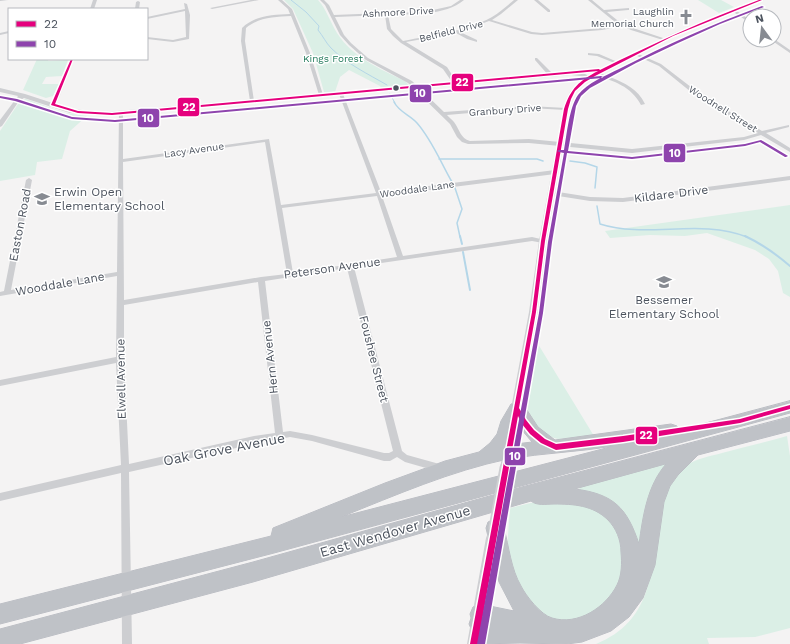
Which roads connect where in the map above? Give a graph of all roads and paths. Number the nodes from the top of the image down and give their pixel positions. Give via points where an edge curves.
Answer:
1 (0, 0) edge
2 (6, 0) edge
3 (257, 0) edge
4 (280, 0) edge
5 (322, 0) edge
6 (462, 0) edge
7 (516, 0) edge
8 (536, 0) edge
9 (590, 0) edge
10 (761, 0) edge
11 (138, 2) dead end
12 (185, 4) dead end
13 (137, 8) edge
14 (212, 8) dead end
15 (628, 9) dead end
16 (187, 10) junction
17 (733, 10) junction
18 (549, 11) dead end
19 (603, 11) junction
20 (386, 13) junction
21 (292, 15) junction
22 (332, 16) junction
23 (742, 16) edge
24 (148, 18) edge
25 (489, 20) junction
26 (622, 25) junction
27 (456, 31) junction
28 (148, 38) edge
29 (664, 39) junction
30 (476, 41) dead end
31 (402, 42) junction
32 (589, 54) dead end
33 (636, 54) junction
34 (536, 59) dead end
35 (72, 60) edge
36 (618, 63) junction
37 (604, 70) junction
38 (571, 74) junction
39 (596, 74) junction
40 (550, 75) junction
41 (589, 78) junction
42 (456, 84) junction
43 (416, 87) junction
44 (0, 90) edge
45 (341, 94) junction
46 (24, 95) junction
47 (321, 95) junction
48 (252, 101) junction
49 (643, 104) dead end
50 (53, 105) junction
51 (566, 109) junction
52 (121, 114) junction
53 (443, 114) junction
54 (0, 124) edge
55 (787, 126) dead end
56 (762, 134) junction
57 (560, 144) junction
58 (790, 150) edge
59 (121, 161) junction
60 (555, 172) junction
61 (790, 178) edge
62 (29, 180) dead end
63 (552, 193) junction
64 (379, 194) junction
65 (279, 207) junction
66 (543, 241) junction
67 (401, 258) junction
68 (350, 266) junction
69 (121, 273) junction
70 (290, 274) junction
71 (261, 279) junction
72 (7, 293) junction
73 (0, 294) edge
74 (121, 303) junction
75 (120, 359) junction
76 (0, 383) edge
77 (790, 407) edge
78 (517, 409) junction
79 (740, 421) junction
80 (790, 424) edge
81 (279, 435) junction
82 (556, 447) junction
83 (695, 448) junction
84 (398, 453) junction
85 (484, 458) junction
86 (507, 460) junction
87 (125, 469) junction
88 (445, 469) junction
89 (518, 496) junction
90 (0, 497) edge
91 (495, 528) junction
92 (213, 560) junction
93 (126, 582) junction
94 (126, 605) junction
95 (0, 614) edge
96 (479, 619) junction
97 (546, 627) junction
98 (512, 635) junction
99 (0, 639) edge
100 (127, 644) edge
101 (474, 644) edge
102 (489, 644) edge

1 - 2 street
3 - 14 street
4 - 21 street via 290,9
5 - 22 street
6 - 20 street, Ashmore Drive via 452,7 435,11
7 - 25 street, Belfield Drive
8 - 18 street
9 - 19 street
10 - 17 main road
11 - 13 street
12 - 16 street
15 - 19 street
16 - 24 street
16 - 28 street via 188,38
17 - 23 street
17 - 29 main road
19 - 26 street
20 - 22 street, Ashmore Drive
20 - 31 street via 389,29
21 - 47 street via 308,53
21 - 48 street via 262,18 248,23 244,28 243,41
22 - 43 street via 342,35 360,54
25 - 26 street via 542,34
25 - 27 street, Belfield Drive
26 - 29 street
27 - 30 street
27 - 31 street, Belfield Drive
29 - 33 main road
31 - 42 street via 445,68
32 - 36 street
33 - 36 main road
33 - 56 street, Woodnell Street via 660,65 698,95
34 - 40 street
35 - 50 street
36 - 37 main road
37 - 38 main road
37 - 39 main road
38 - 40 main road
38 - 41 main road via 581,74
39 - 41 main road
39 - 49 street via 633,91
40 - 42 main road
41 - 51 main road via 570,94
42 - 43 main road
43 - 45 main road
43 - 53 street via 426,100
44 - 46 main road
45 - 47 main road
45 - 64 street
46 - 50 main road
46 - 54 main road via 17,100
47 - 48 main road
48 - 52 main road
50 - 52 main road via 81,113
51 - 53 street, Granbury Drive via 529,107
51 - 57 main road
52 - 59 street, Elwell Avenue
53 - 57 street via 464,141 475,144 511,140
55 - 56 street
56 - 57 street via 632,151
56 - 58 street, Woodnell Street
57 - 60 main road
59 - 65 street, Lacy Avenue via 267,140
59 - 69 street, Elwell Avenue
60 - 63 main road
60 - 64 street, Wooddale Lane
61 - 63 street, Kildare Drive via 618,200
62 - 72 street, Easton Road
63 - 66 main road
64 - 65 street, Wooddale Lane
64 - 67 street
65 - 70 street
66 - 67 street, Peterson Avenue via 532,239
66 - 78 main road
67 - 68 street, Peterson Avenue
68 - 70 street, Peterson Avenue
68 - 84 street, Foushee Street
69 - 72 street, Wooddale Lane
69 - 74 street, Elwell Avenue
70 - 71 street, Peterson Avenue
71 - 74 street, Peterson Avenue
71 - 81 street, Hern Avenue
72 - 73 street, Wooddale Lane
74 - 75 street, Elwell Avenue
75 - 76 street
75 - 87 street, Elwell Avenue
77 - 79 highway, East Wendover Avenue
78 - 82 highway via 529,431 545,443
78 - 85 highway via 509,421 504,437
78 - 86 main road
79 - 82 highway
79 - 92 highway, East Wendover Avenue
80 - 83 highway, East Wendover Avenue
81 - 84 street, Oak Grove Avenue via 312,438 384,457
81 - 87 street, Oak Grove Avenue
82 - 86 highway
83 - 89 highway, East Wendover Avenue
83 - 98 highway via 664,480 656,497 646,565 639,590 623,616 610,628 585,639 552,642 528,640
84 - 88 street via 412,460
85 - 86 highway
85 - 88 highway
86 - 91 main road, bridge
87 - 90 street, Oak Grove Avenue
87 - 93 street, Elwell Avenue
88 - 92 highway
89 - 94 highway, East Wendover Avenue via 253,572
89 - 97 highway via 578,496 593,501 606,507 620,519 631,541 633,553 630,577 621,598 609,612 584,627 571,630
91 - 96 main road
91 - 97 highway via 508,581 516,599 528,615
92 - 93 highway, East Wendover Avenue
93 - 94 street, Elwell Avenue
93 - 95 highway, East Wendover Avenue
94 - 99 highway, East Wendover Avenue
94 - 100 street, Elwell Avenue
96 - 97 highway via 495,618
96 - 98 highway
96 - 101 main road
98 - 102 highway

